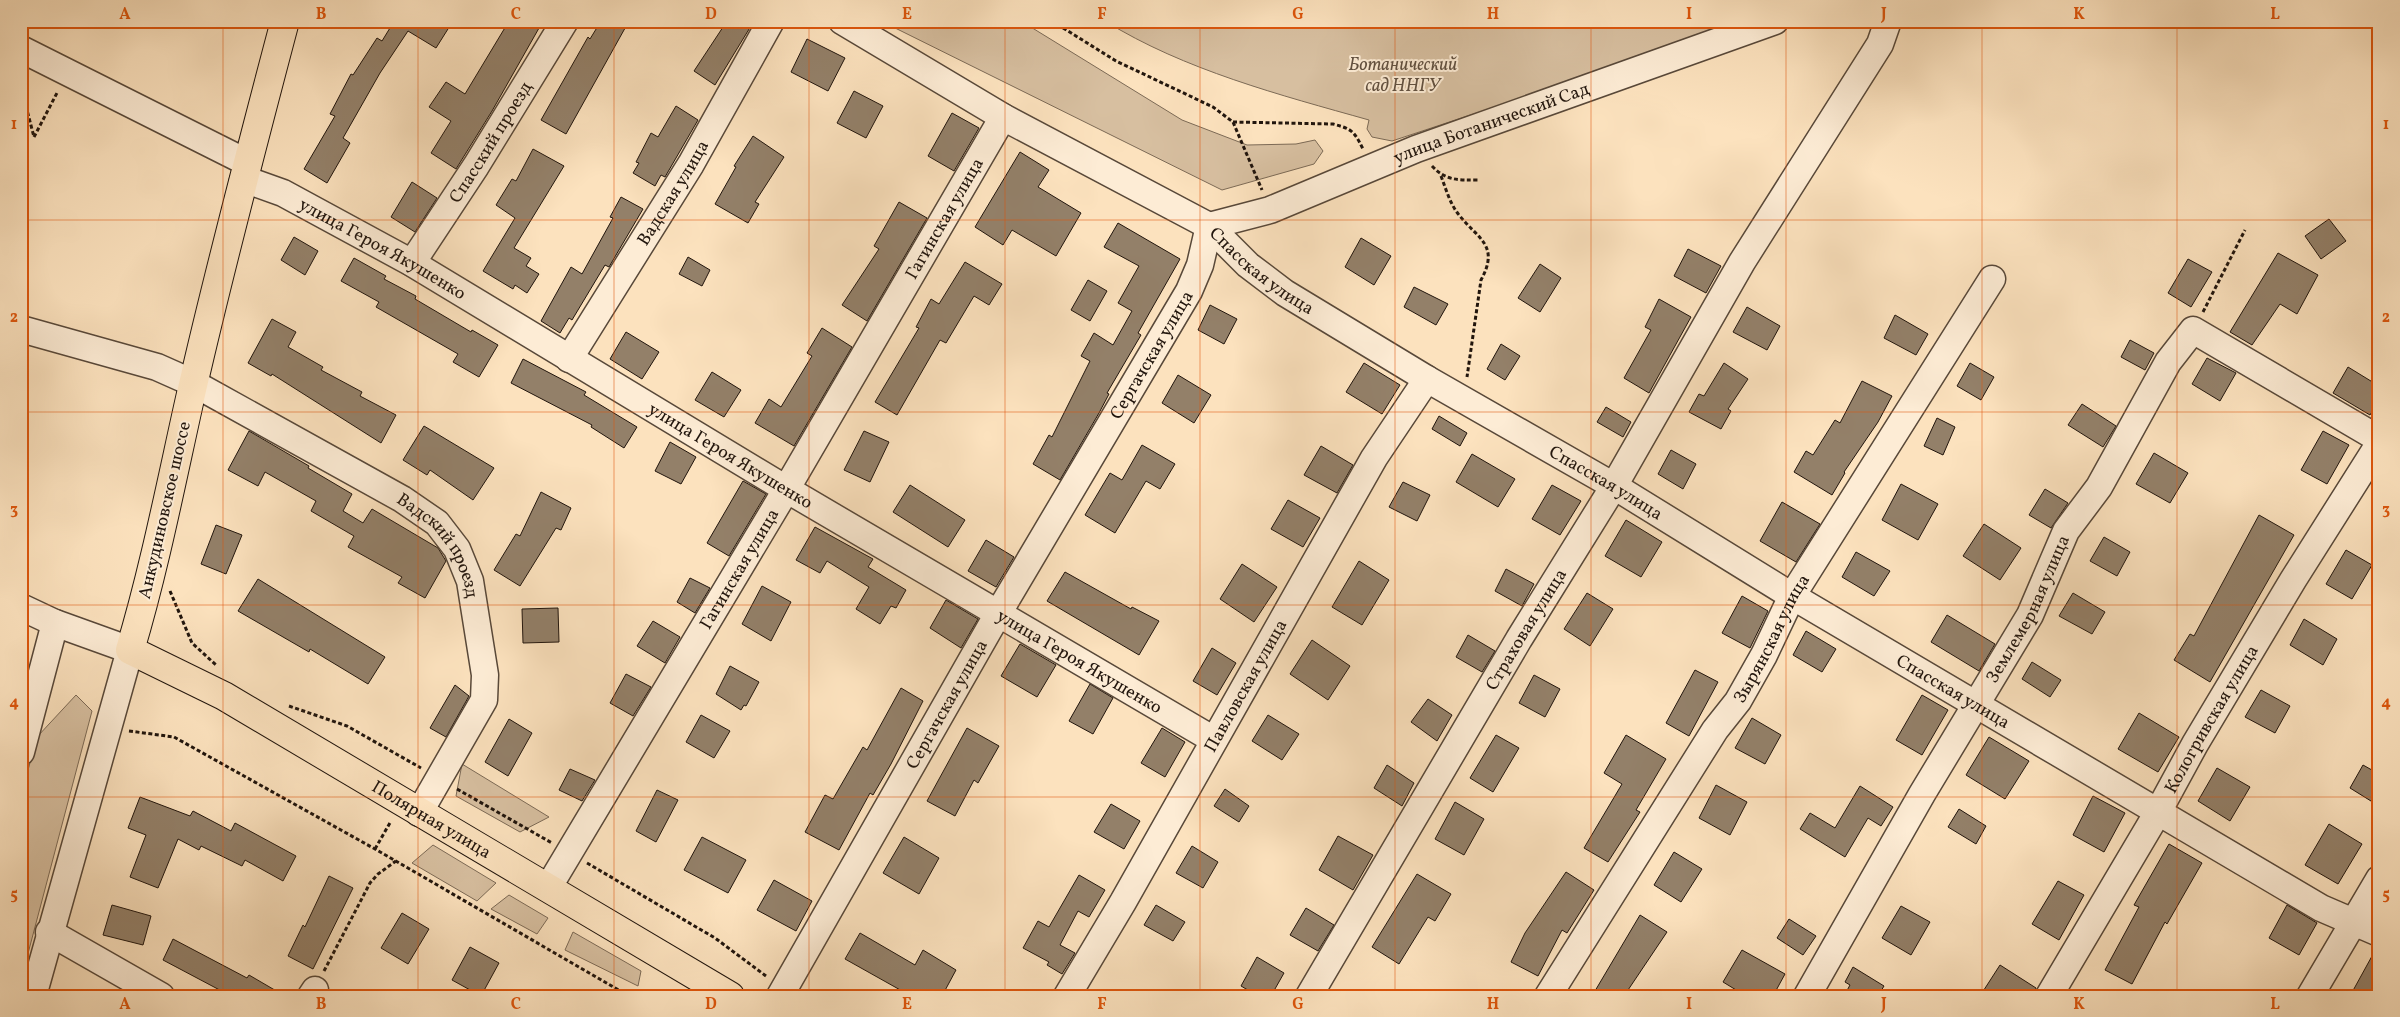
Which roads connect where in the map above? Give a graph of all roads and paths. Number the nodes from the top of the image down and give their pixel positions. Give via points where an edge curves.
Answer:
1 (285, 21) edge
2 (566, 21) edge
3 (771, 21) edge
4 (842, 21) edge
5 (1052, 21) edge
6 (1776, 21) edge
7 (1888, 21) edge
8 (21, 49) edge
9 (21, 87) edge
10 (60, 88) dead end
11 (1003, 117) junction
12 (1233, 122) junction
13 (1416, 149) junction
14 (1372, 168) junction
15 (245, 172) junction
16 (1441, 176) junction
17 (1478, 180) dead end
18 (1270, 210) junction
19 (1209, 226) junction
20 (2245, 230) dead end
21 (412, 263) junction
22 (1992, 278) dead end
23 (2197, 323) junction
24 (21, 329) edge
25 (568, 359) junction
26 (1427, 379) junction
27 (193, 383) junction
28 (1464, 400) junction
29 (2379, 439) edge
30 (2379, 444) edge
31 (1614, 486) junction
32 (786, 488) junction
33 (168, 588) dead end
34 (1792, 596) junction
35 (21, 607) edge
36 (999, 612) junction
37 (55, 623) junction
38 (130, 650) junction
39 (219, 668) dead end
40 (1978, 704) junction
41 (285, 705) dead end
42 (124, 730) dead end
43 (1214, 740) junction
44 (21, 752) edge
45 (440, 779) junction
46 (2158, 812) junction
47 (407, 814) junction
48 (375, 849) junction
49 (569, 853) junction
50 (396, 861) junction
51 (2379, 879) edge
52 (548, 888) junction
53 (2354, 922) junction
54 (50, 932) junction
55 (2379, 933) edge
56 (782, 992) edge
57 (313, 993) edge
58 (33, 996) edge
59 (161, 996) edge
60 (629, 996) edge
61 (730, 996) edge
62 (1067, 996) edge
63 (1309, 996) edge
64 (1548, 996) edge
65 (1807, 996) edge
66 (2049, 996) edge
67 (2310, 996) edge

1 - 15 main road, Анкудиновское шоссе
2 - 21 street, Спасский проезд
3 - 25 street, Вадская улица via 691,164
4 - 11 street, Спасская улица
5 - 12 path via 1116,61 1214,107
6 - 13 street, улица Ботанический Сад
7 - 31 street, Страховая улица via 1880,44 1742,262
8 - 15 street, улица Героя Якушенко
9 - 10 path via 34,137
11 - 19 street, Спасская улица
11 - 32 street, Гагинская улица
12 - 14 path via 1333,124 1348,128 1356,134
12 - 18 path
13 - 14 street, улица Ботанический Сад
13 - 16 path
14 - 18 street, улица Ботанический Сад
15 - 21 street, улица Героя Якушенко via 255,183 283,193
15 - 27 main road, Анкудиновское шоссе
16 - 17 path
16 - 28 path via 1458,215 1478,234 1489,251 1487,269 1481,280
18 - 19 street, улица Ботанический Сад
19 - 26 street, Спасская улица via 1248,265 1286,294
19 - 36 street, Сергачская улица via 1200,265 1189,291
20 - 23 path
21 - 25 street, улица Героя Якушенко
22 - 34 street, Зырянская улица
23 - 29 street
23 - 40 street, Землемерная улица via 2168,362 2100,487 2066,531 2030,615
24 - 27 street, Вадский проезд via 158,367
25 - 32 street, улица Героя Якушенко
26 - 28 street, Спасская улица
26 - 43 street, Павловская улица via 1374,458
27 - 38 main road, Анкудиновское шоссе via 148,587
27 - 45 street, Вадский проезд via 402,499 437,523 457,549 470,581 485,675 484,700
28 - 31 street, Спасская улица
30 - 46 street, Кологривская улица via 2293,580
31 - 34 street, Спасская улица
31 - 63 street, Страховая улица via 1519,639
32 - 36 street, улица Героя Якушенко
32 - 49 street, Гагинская улица
33 - 39 path via 192,643
34 - 40 street, Спасская улица
34 - 64 street, Зырянская улица via 1738,701 1715,730
35 - 37 street
36 - 43 street, улица Героя Якушенко
36 - 56 street, Сергачская улица
37 - 38 street
37 - 44 street
38 - 47 main road, Полярная улица via 224,696
38 - 54 street, Анкудиновское шоссе
40 - 46 street, Спасская улица
40 - 65 street, Землемерная улица via 1922,794
41 - 45 path via 347,726
42 - 48 path via 174,737
43 - 62 street, Павловская улица
45 - 47 street, Вадский проезд
45 - 49 path
46 - 53 street, Спасская улица via 2321,908
46 - 66 street, Кологривская улица
47 - 48 path
47 - 52 main road, Полярная улица
48 - 50 path
49 - 52 street, Гагинская улица
49 - 56 path via 715,938
50 - 57 path via 370,883
50 - 60 path
51 - 53 street
52 - 61 main road, Полярная улица
53 - 55 street, Спасская улица
53 - 67 street
54 - 58 street, Анкудиновское шоссе
54 - 59 street

